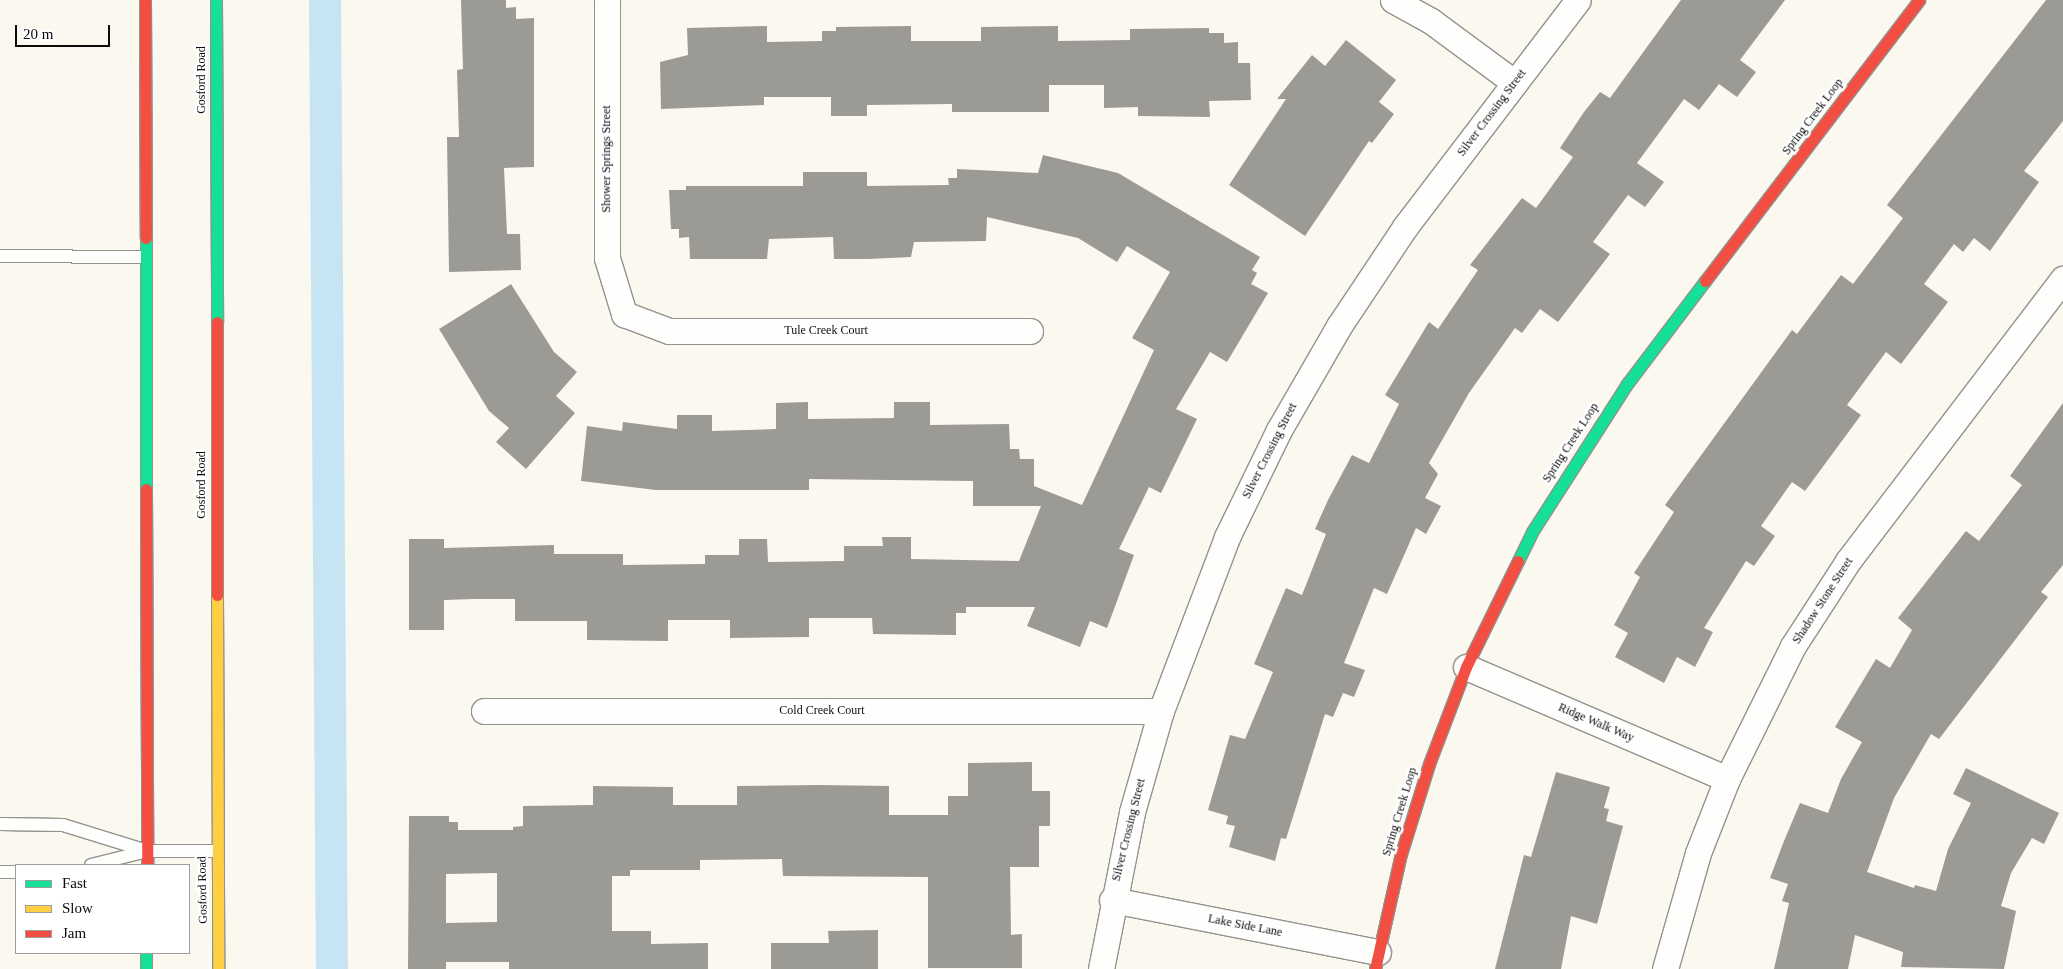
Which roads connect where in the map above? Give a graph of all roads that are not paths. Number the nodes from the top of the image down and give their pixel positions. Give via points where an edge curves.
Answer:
1 (145, 0) edge
2 (216, 0) edge
3 (607, 0) edge
4 (1393, 0) edge
5 (1578, 0) edge
6 (1919, 0) edge
7 (1514, 83) junction
8 (0, 256) edge
9 (144, 257) junction
10 (2059, 291) edge
11 (624, 314) joint
12 (1030, 331) dead end
13 (1466, 667) junction
14 (484, 711) dead end
15 (1161, 711) junction
16 (1727, 778) junction
17 (0, 824) edge
18 (147, 851) junction
19 (216, 851) junction
20 (95, 864) edge
21 (147, 864) edge
22 (0, 872) edge
23 (15, 872) edge
24 (1112, 900) junction
25 (146, 954) edge
26 (1377, 961) edge
27 (146, 969) edge
28 (218, 969) edge
29 (1101, 969) edge
30 (1665, 969) edge

1 - 9 main road
2 - 19 main road, Gosford Road
3 - 11 street, Shower Springs Street via 607,258
4 - 7 street via 1431,21
5 - 7 street, Silver Crossing Street
6 - 13 main road, Spring Creek Loop via 1584,446 1532,532
7 - 15 street, Silver Crossing Street via 1400,235 1339,326 1279,430 1227,537
8 - 9 lane
9 - 18 main road
10 - 16 street, Shadow Stone Street via 1848,561 1793,646
11 - 12 street, Tule Creek Court via 669,331
13 - 16 street, Ridge Walk Way
13 - 26 main road, Spring Creek Loop via 1426,773
14 - 15 street, Cold Creek Court
15 - 24 street, Silver Crossing Street
16 - 30 street, Shadow Stone Street via 1698,854
17 - 18 lane via 62,825
18 - 19 lane
18 - 20 lane
18 - 21 main road
19 - 28 main road, Gosford Road
22 - 23 lane
24 - 26 street, Lake Side Lane
24 - 29 street, Silver Crossing Street
25 - 27 main road

